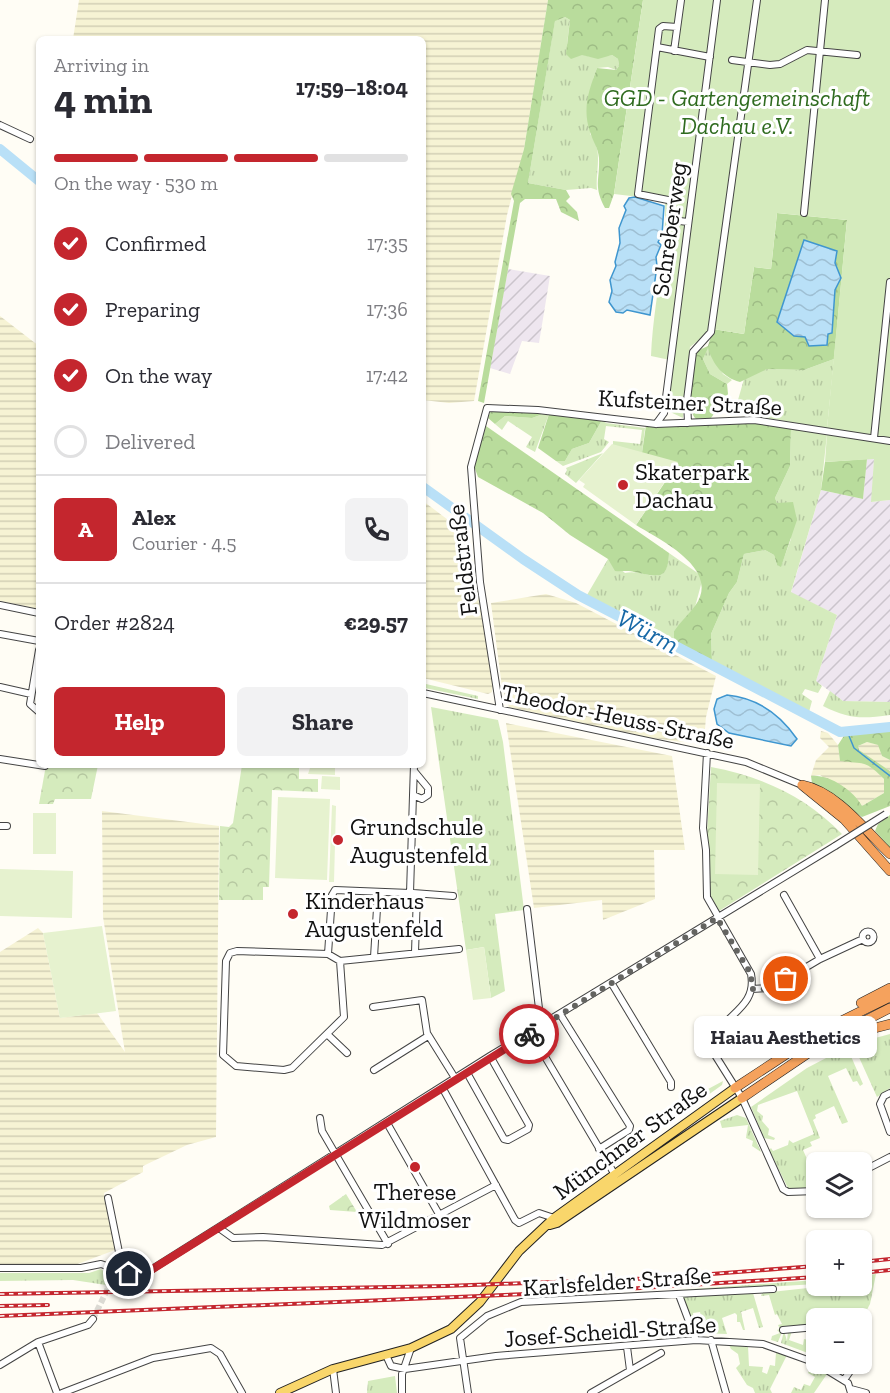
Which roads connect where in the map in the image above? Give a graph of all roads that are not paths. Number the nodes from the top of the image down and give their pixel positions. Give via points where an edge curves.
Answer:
1 (681, 0) edge
2 (717, 0) edge
3 (757, 0) edge
4 (825, 0) edge
5 (678, 27) junction
6 (657, 47) junction
7 (820, 50) junction
8 (674, 51) junction
9 (857, 55) dead end
10 (710, 57) junction
11 (732, 60) dead end
12 (749, 62) junction
13 (0, 125) edge
14 (30, 139) dead end
15 (804, 213) dead end
16 (688, 222) junction
17 (890, 282) edge
18 (487, 408) joint
19 (688, 423) junction
20 (656, 424) junction
21 (874, 438) junction
22 (890, 441) edge
23 (0, 605) edge
24 (36, 612) edge
25 (0, 634) edge
26 (36, 640) edge
27 (36, 666) edge
28 (0, 687) edge
29 (31, 694) junction
30 (426, 694) edge
31 (36, 709) edge
32 (500, 710) junction
33 (706, 753) junction
34 (0, 759) edge
35 (36, 765) edge
36 (414, 768) edge
37 (802, 785) junction
38 (413, 795) junction
39 (888, 812) edge
40 (890, 854) edge
41 (890, 871) edge
42 (378, 892) junction
43 (410, 893) junction
44 (417, 894) junction
45 (784, 895) dead end
46 (453, 896) dead end
47 (527, 909) dead end
48 (717, 918) junction
49 (863, 939) dead end
50 (459, 949) dead end
51 (415, 952) junction
52 (328, 954) junction
53 (374, 957) junction
54 (820, 958) junction
55 (340, 961) junction
56 (612, 984) junction
57 (890, 988) edge
58 (752, 989) junction
59 (890, 997) edge
60 (373, 1006) dead end
61 (890, 1008) edge
62 (560, 1014) junction
63 (890, 1024) edge
64 (542, 1025) junction
65 (830, 1026) junction
66 (531, 1033) junction
67 (327, 1034) junction
68 (428, 1036) junction
69 (829, 1039) junction
70 (347, 1053) dead end
71 (490, 1056) junction
72 (374, 1070) dead end
73 (466, 1071) junction
74 (455, 1078) junction
75 (442, 1087) junction
76 (671, 1087) dead end
77 (735, 1088) junction
78 (890, 1093) edge
79 (742, 1098) junction
80 (320, 1118) dead end
81 (387, 1123) junction
82 (890, 1132) edge
83 (599, 1149) junction
84 (335, 1155) junction
85 (890, 1157) edge
86 (872, 1166) edge
87 (615, 1175) junction
88 (495, 1185) junction
89 (806, 1191) edge
90 (108, 1198) dead end
91 (440, 1216) junction
92 (552, 1222) junction
93 (219, 1228) junction
94 (388, 1244) junction
95 (0, 1268) edge
96 (117, 1270) junction
97 (111, 1282) tunnel mouth
98 (773, 1289) dead end
99 (678, 1295) junction
100 (93, 1319) tunnel mouth
101 (806, 1328) edge
102 (783, 1330) dead end
103 (696, 1340) junction
104 (711, 1340) junction
105 (38, 1342) junction
106 (627, 1347) junction
107 (411, 1348) junction
108 (661, 1353) dead end
109 (386, 1355) junction
110 (806, 1359) edge
111 (464, 1361) junction
112 (0, 1365) edge
113 (333, 1370) junction
114 (405, 1370) junction
115 (630, 1370) junction
116 (834, 1374) edge
117 (848, 1374) edge
118 (844, 1380) junction
119 (851, 1391) edge
120 (724, 1392) edge
121 (57, 1393) edge
122 (62, 1393) edge
123 (242, 1393) edge
124 (280, 1393) edge
125 (336, 1393) edge
126 (402, 1393) edge
127 (468, 1393) edge
128 (591, 1393) edge
129 (866, 1393) edge

1 - 5 street
2 - 10 street, Schreberweg
3 - 12 street
4 - 7 street
5 - 6 street via 661,27
5 - 8 street
6 - 8 street
6 - 16 street via 638,194 668,200 672,220
7 - 9 street
7 - 12 street via 807,50 780,63
7 - 15 street
8 - 10 street
10 - 16 street, Schreberweg
11 - 12 street
12 - 19 street via 711,332 693,351
13 - 14 street
16 - 20 street, Schreberweg via 664,414
17 - 21 street
18 - 20 street, Kufsteiner Straße
18 - 32 street, Feldstraße via 471,467 480,582
19 - 20 street, Kufsteiner Straße
19 - 21 street, Kufsteiner Straße via 754,420
21 - 22 street, Kufsteiner Straße
23 - 24 street
25 - 26 street
27 - 29 street
28 - 29 street
29 - 31 street via 30,704
30 - 32 street, Theodor-Heuss-Straße
32 - 33 street, Theodor-Heuss-Straße
33 - 37 street, Theodor-Heuss-Straße via 763,767
33 - 48 street via 706,897
34 - 35 street
36 - 38 street
36 - 38 street via 429,792 422,799
37 - 40 highway via 831,799
37 - 41 highway via 843,819
38 - 43 street
39 - 48 street, bridge
42 - 43 street
42 - 52 street via 334,892
42 - 53 street
43 - 44 street
44 - 46 street
44 - 51 street
45 - 54 street
47 - 64 street
48 - 56 street
48 - 58 street via 751,974
49 - 54 street
50 - 51 street via 417,955
51 - 53 street
52 - 55 street
52 - 67 street via 230,953 226,961 223,1055 236,1066 284,1070 292,1068
53 - 55 street
54 - 58 street via 771,988
55 - 67 street via 344,1017
56 - 62 street
56 - 76 street
57 - 65 highway via 845,1011
58 - 77 street via 748,1001 720,1027 713,1043
59 - 65 highway
60 - 68 street via 422,1000
61 - 69 highway
62 - 64 street
62 - 83 street via 630,1126
63 - 69 highway
64 - 66 street
65 - 77 highway
66 - 71 street
66 - 83 street
67 - 70 street
68 - 72 street
68 - 74 street
69 - 79 highway
71 - 73 street
71 - 73 street via 514,1094 530,1125 528,1129 504,1139
73 - 74 street
74 - 75 street
75 - 81 street
75 - 88 street
77 - 79 street
77 - 87 main road, Münchner Straße
78 - 82 street via 880,1104
79 - 89 street via 783,1189
79 - 92 main road, Münchner Straße via 557,1223
80 - 84 street via 322,1131
81 - 84 street
81 - 91 street
83 - 87 street
84 - 93 street
84 - 94 street
85 - 86 street
87 - 92 main road, Münchner Straße
88 - 91 street
88 - 92 street via 517,1222 539,1213
90 - 96 street via 119,1248
91 - 94 street
92 - 107 main road, Münchner Straße via 519,1251 462,1320 440,1336
93 - 94 street via 233,1238
93 - 96 street via 146,1273 132,1275
95 - 96 street via 83,1268 101,1264
96 - 97 street
98 - 99 street, Karlsfelder Straße
99 - 103 street
99 - 111 street, Karlsfelder Straße via 521,1302 487,1316 460,1338
100 - 105 street via 88,1325
101 - 102 street
103 - 104 street, Josef-Scheidl-Straße
103 - 106 street, Josef-Scheidl-Straße
104 - 110 street, Josef-Scheidl-Straße via 763,1344
104 - 120 street
105 - 112 street
105 - 121 street
106 - 111 street, Josef-Scheidl-Straße
106 - 115 street
107 - 109 main road, Münchner Straße
107 - 114 street
108 - 115 street
109 - 113 main road, Münchner Straße
109 - 114 street via 391,1366
111 - 114 street, Josef-Scheidl-Straße
111 - 127 street
113 - 124 main road, Münchner Straße
113 - 125 street
114 - 126 street
115 - 128 street
116 - 118 street, Josef-Scheidl-Straße
117 - 118 street
118 - 119 street, Josef-Scheidl-Straße
119 - 129 street
122 - 123 street via 153,1358 211,1348 220,1354

